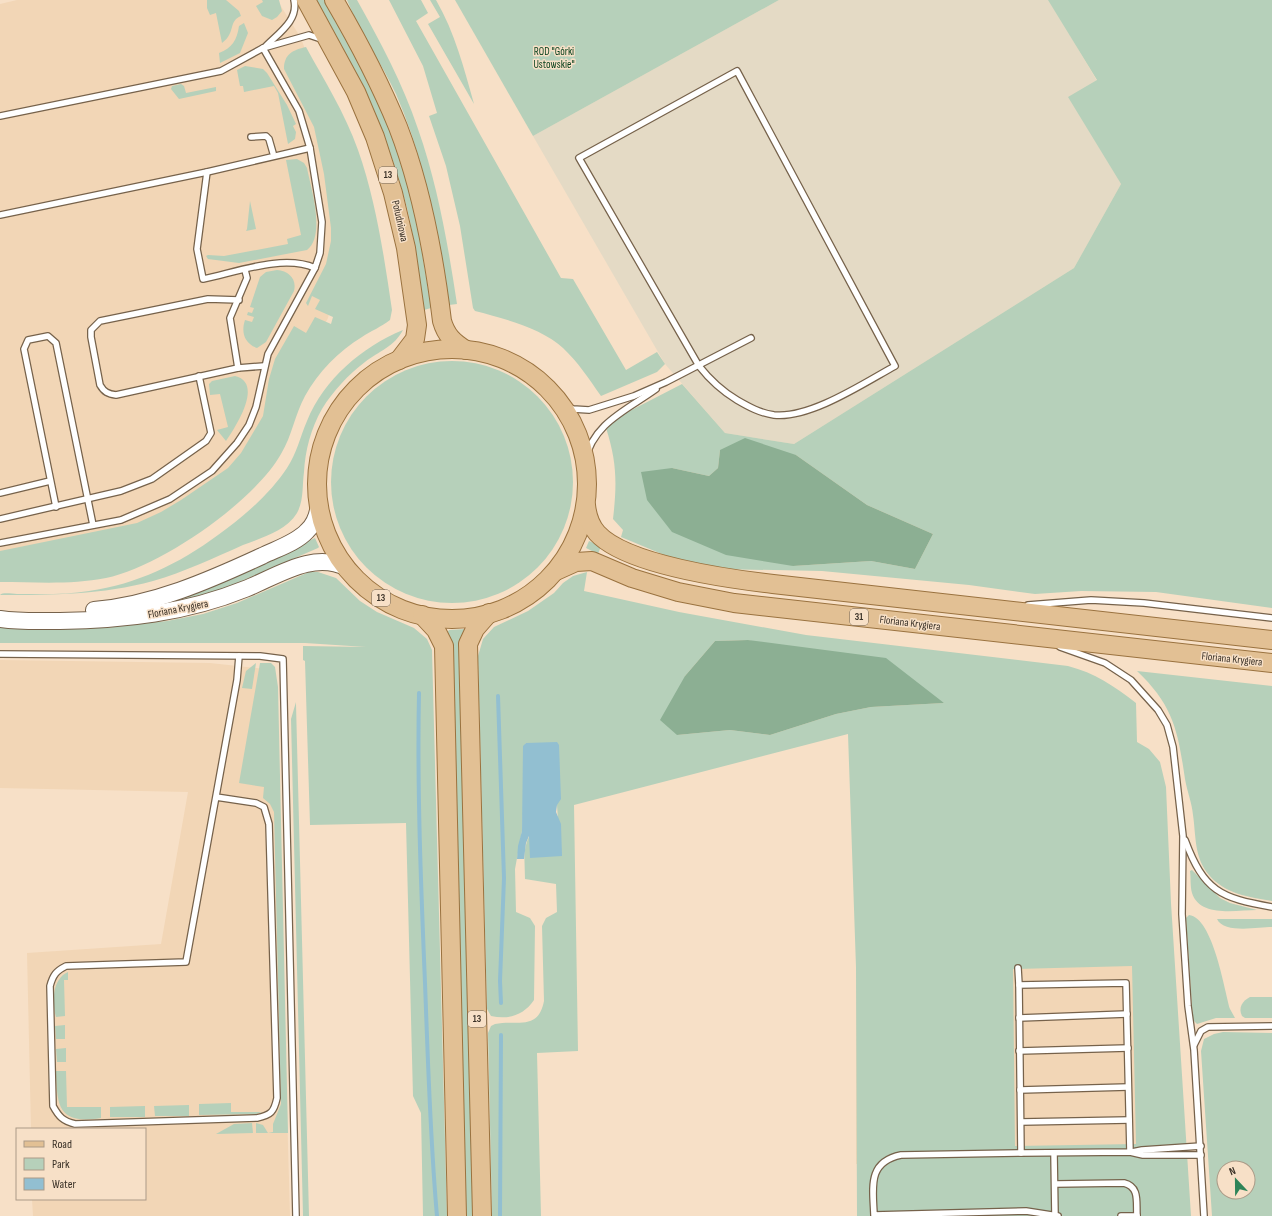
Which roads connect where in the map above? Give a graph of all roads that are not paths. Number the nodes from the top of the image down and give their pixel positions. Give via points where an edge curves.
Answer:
1 (294, 0) edge
2 (306, 0) edge
3 (334, 0) edge
4 (263, 48) junction
5 (336, 53) junction
6 (0, 116) edge
7 (251, 137) dead end
8 (310, 148) junction
9 (273, 153) dead end
10 (207, 172) junction
11 (0, 215) edge
12 (315, 268) junction
13 (244, 270) junction
14 (238, 300) junction
15 (751, 338) dead end
16 (466, 350) junction
17 (399, 360) junction
18 (264, 366) junction
19 (699, 366) junction
20 (238, 368) junction
21 (199, 376) junction
22 (666, 382) junction
23 (561, 404) junction
24 (585, 461) junction
25 (50, 481) junction
26 (0, 493) edge
27 (88, 499) junction
28 (319, 504) junction
29 (586, 505) junction
30 (56, 507) junction
31 (0, 519) edge
32 (93, 525) junction
33 (0, 544) edge
34 (347, 568) junction
35 (555, 571) junction
36 (993, 610) junction
37 (0, 613) edge
38 (489, 614) junction
39 (422, 615) junction
40 (1272, 618) edge
41 (0, 619) edge
42 (1023, 636) junction
43 (1272, 640) edge
44 (0, 654) edge
45 (239, 656) junction
46 (1272, 663) edge
47 (216, 797) junction
48 (1183, 836) junction
49 (1272, 907) edge
50 (1018, 968) dead end
51 (1019, 985) junction
52 (1127, 1014) junction
53 (1019, 1018) junction
54 (1272, 1026) edge
55 (1128, 1048) junction
56 (1194, 1050) junction
57 (1019, 1051) junction
58 (1128, 1087) junction
59 (1020, 1090) junction
60 (1129, 1120) junction
61 (1021, 1122) junction
62 (1201, 1146) junction
63 (1130, 1152) junction
64 (1021, 1153) junction
65 (1054, 1153) junction
66 (1201, 1155) junction
67 (1056, 1184) junction
68 (874, 1215) edge
69 (296, 1216) edge
70 (457, 1216) edge
71 (482, 1216) edge
72 (1056, 1216) edge
73 (1121, 1216) edge
74 (1137, 1216) edge
75 (1205, 1216) edge

1 - 4 lane via 293,18
2 - 5 main road, Południowa / 13
3 - 16 main road, 13 via 374,74 398,128 414,174 426,222 442,321 451,339
4 - 5 lane via 309,35 326,41
4 - 6 lane via 221,71
4 - 8 lane via 298,111
5 - 17 main road, Południowa / 13 via 356,92 377,144 394,193 405,241 417,334 411,347
7 - 9 lane via 266,136
8 - 10 lane
8 - 12 lane via 322,222 320,253
10 - 11 lane
10 - 13 lane via 197,249 203,279
12 - 13 lane via 293,262
12 - 18 lane
13 - 14 lane via 247,278
14 - 20 lane via 230,318
14 - 21 lane via 202,300 100,321 91,330 100,385 108,394
15 - 19 lane
16 - 17 main road via 432,351
16 - 23 main road, 13 via 498,357 519,367 546,387
17 - 28 main road, 13 via 361,384 334,420 324,441 319,462
18 - 20 lane
18 - 32 lane via 256,407 249,425 237,443 212,470 170,499 121,520
19 - 19 lane via 579,158 737,71 895,366 829,403 803,412 775,415 751,409 709,379
19 - 22 lane
20 - 21 lane
21 - 27 lane via 211,428 210,437 152,479 121,491
22 - 23 lane via 634,396 589,410 573,409
22 - 24 lane via 606,423 592,442
23 - 24 main road, 13 via 578,433
24 - 29 main road, 13
25 - 26 lane
25 - 27 lane via 24,349 28,340 48,336 56,343
25 - 30 lane
27 - 30 lane
27 - 32 lane
28 - 34 main road, 13 via 329,540
28 - 37 street, Floriana Krygiera via 314,522 302,536 177,592 102,610
29 - 35 main road, 13 via 574,543
29 - 36 main road, Floriana Krygiera / 31 via 592,527 606,541 648,559 685,570 742,580
30 - 31 lane
32 - 33 lane
34 - 39 main road, 13 via 363,585 381,598
34 - 41 street, Floriana Krygiera via 327,562 310,563 220,599 160,614 80,621
35 - 38 main road, 13 via 530,594
35 - 42 main road, Floriana Krygiera / 31 via 576,562 592,561 646,582 714,600
36 - 40 lane, Floriana Krygiera via 1069,600 1144,603
36 - 43 main road, Floriana Krygiera / 31
38 - 39 main road, 13 via 456,619
38 - 71 main road, 13 via 475,629 468,644
39 - 70 main road, 13 via 436,630 444,646
42 - 46 main road, Floriana Krygiera / 31
42 - 48 lane via 1105,663 1131,680 1148,697 1167,725 1173,747
44 - 45 lane
45 - 47 lane
45 - 69 lane via 271,656 283,659
47 - 47 lane via 186,962 66,966 52,976 50,986 53,1106 64,1122 75,1124 257,1118 268,1116 274,1108 277,1098 270,824 264,807 256,803
48 - 49 lane via 1192,860 1216,889 1230,898
48 - 56 lane via 1182,914 1188,1006
50 - 51 lane
51 - 52 lane via 1126,983
51 - 53 lane
52 - 53 lane
52 - 55 lane
53 - 57 lane
54 - 56 lane via 1208,1027 1197,1037
55 - 57 lane
55 - 58 lane
56 - 62 lane
57 - 59 lane
58 - 59 lane
58 - 60 lane
59 - 61 lane
60 - 61 lane
60 - 63 lane
61 - 64 lane
62 - 63 lane
62 - 66 lane
63 - 65 lane
63 - 66 lane via 1143,1155
64 - 65 lane
64 - 68 lane via 889,1157 876,1169 873,1178
65 - 67 lane
66 - 75 lane
67 - 72 lane
67 - 74 lane via 1131,1185 1136,1192
68 - 72 lane via 1026,1211
73 - 74 lane

